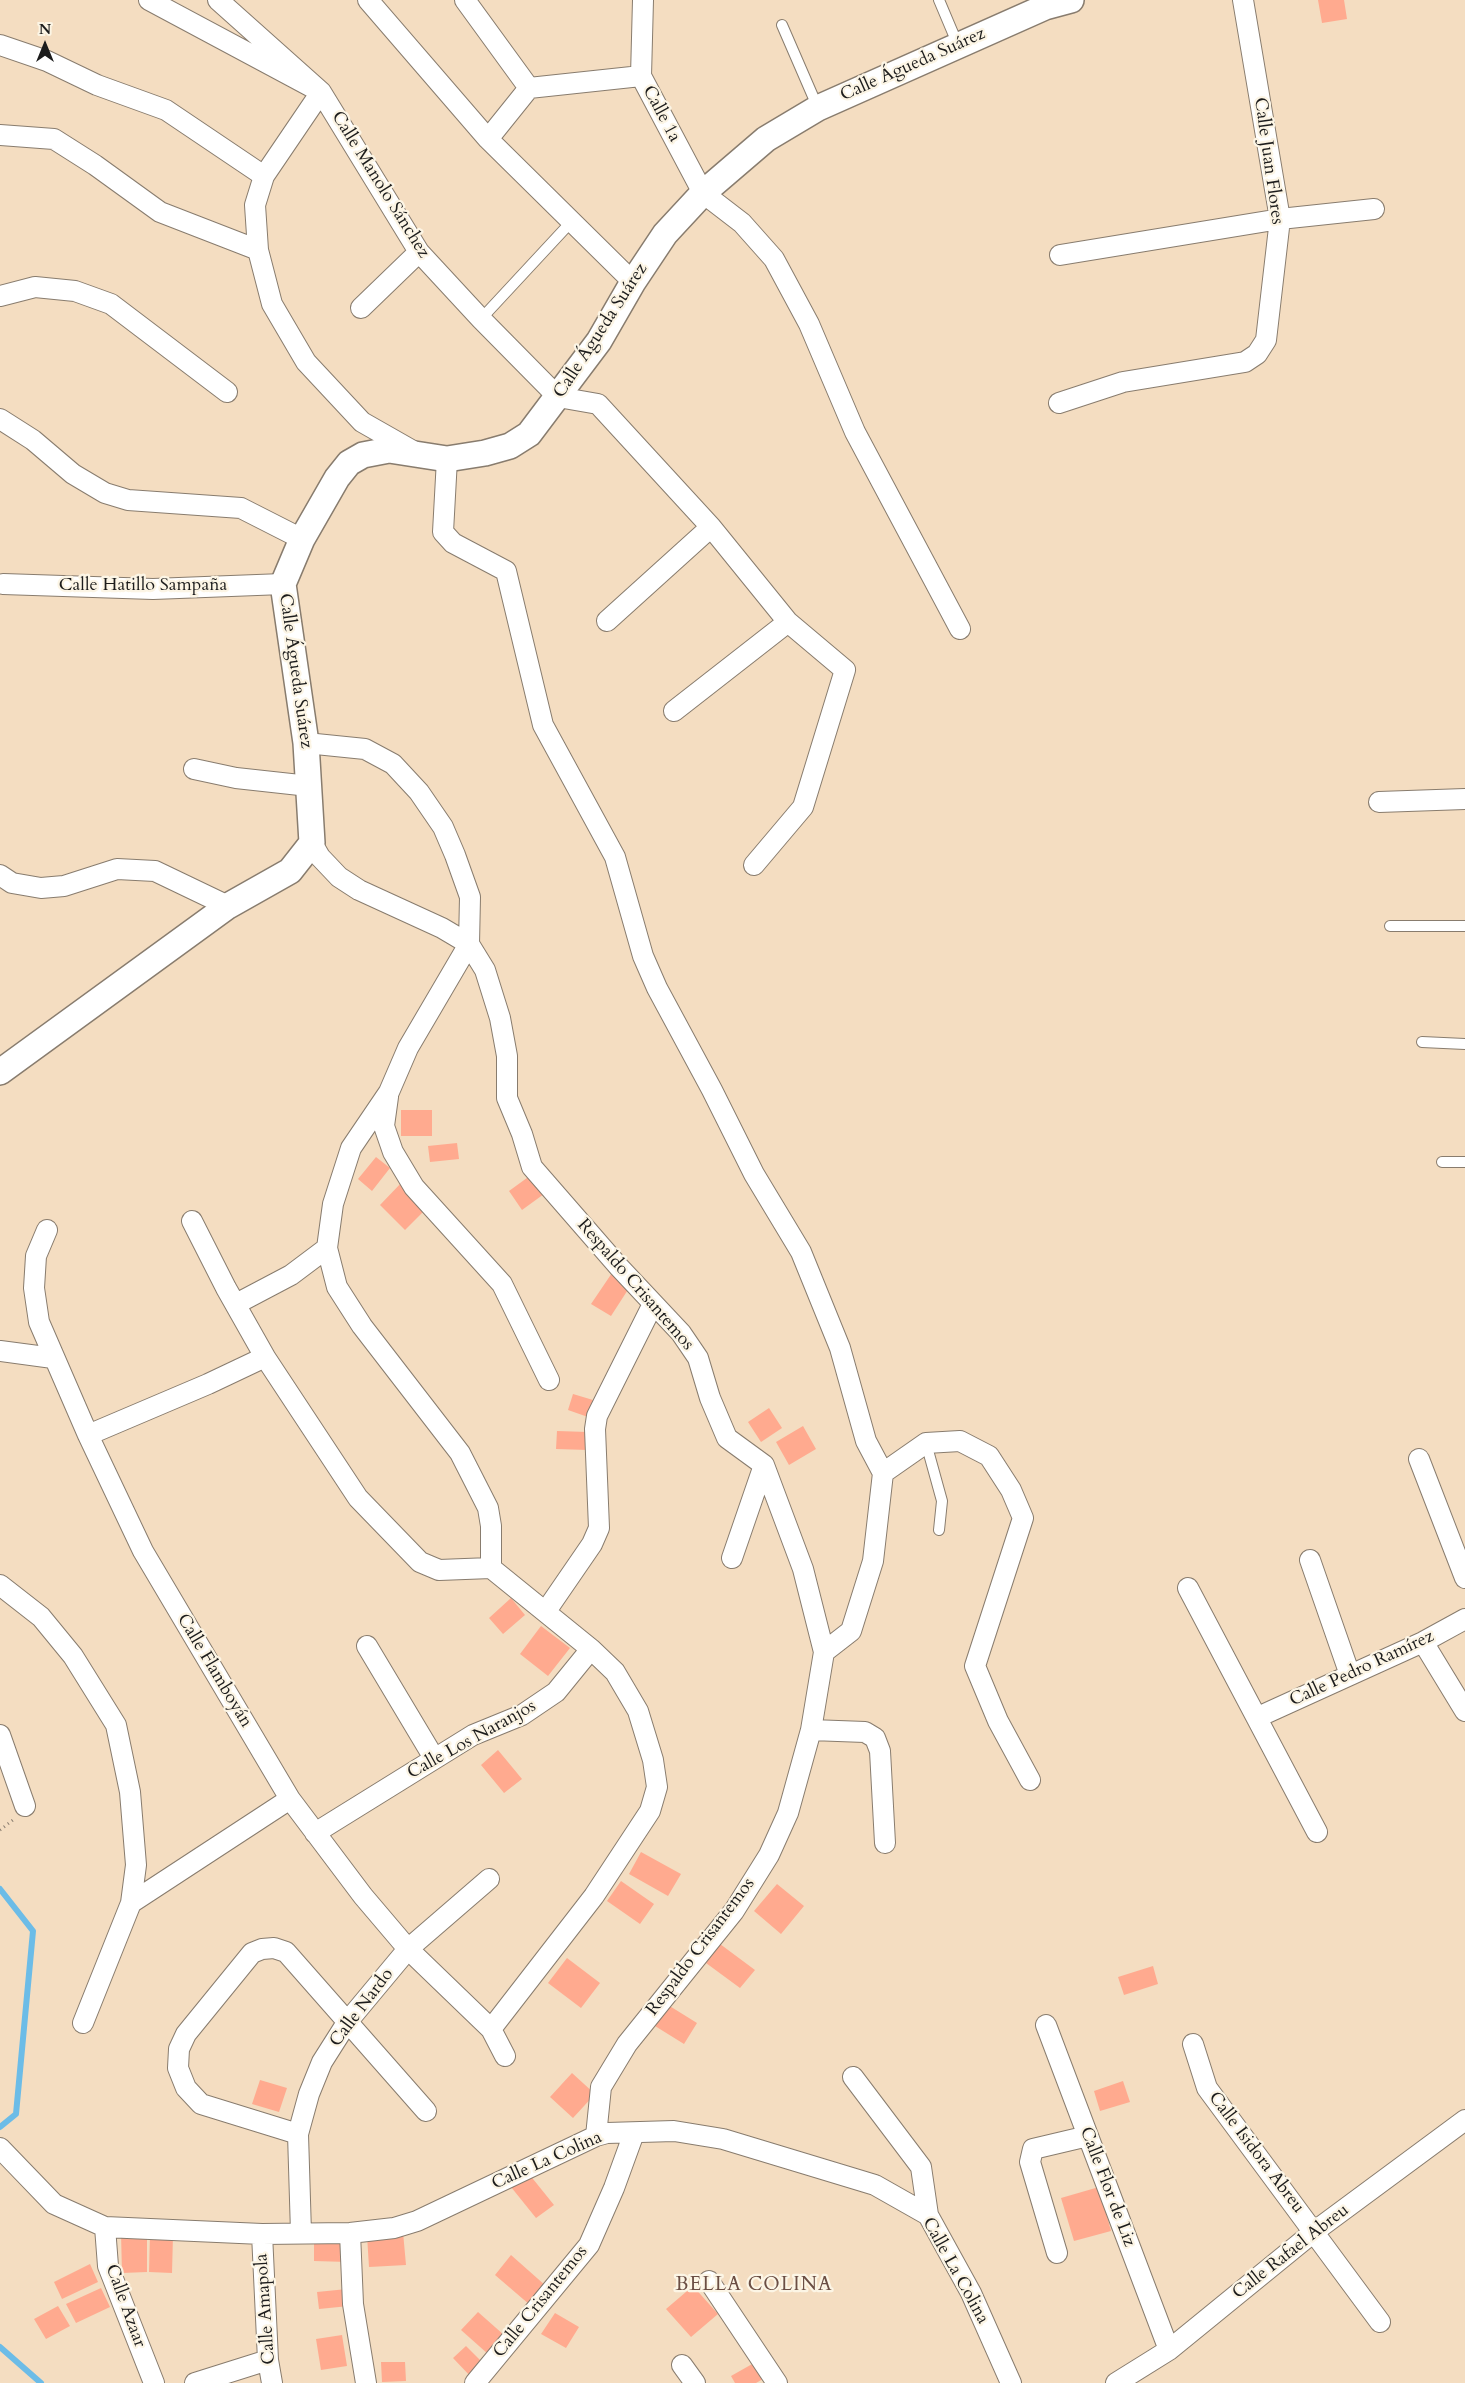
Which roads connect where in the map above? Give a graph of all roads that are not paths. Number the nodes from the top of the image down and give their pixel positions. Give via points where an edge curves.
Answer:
1 (149, 0) edge
2 (218, 0) edge
3 (368, 0) edge
4 (465, 0) edge
5 (643, 0) edge
6 (940, 0) edge
7 (1243, 0) edge
8 (1057, 2) edge
9 (782, 26) dead end
10 (0, 45) edge
11 (958, 45) junction
12 (641, 76) junction
13 (529, 88) junction
14 (321, 92) junction
15 (818, 108) junction
16 (0, 134) edge
17 (488, 139) junction
18 (264, 176) junction
19 (703, 193) junction
20 (1374, 209) dead end
21 (1280, 219) junction
22 (572, 221) junction
23 (258, 250) junction
24 (420, 252) junction
25 (1060, 255) dead end
26 (634, 282) junction
27 (0, 296) edge
28 (361, 308) dead end
29 (482, 319) junction
30 (227, 392) dead end
31 (558, 397) junction
32 (1059, 403) dead end
33 (0, 419) edge
34 (420, 455) junction
35 (446, 459) junction
36 (712, 528) junction
37 (302, 540) junction
38 (3, 584) dead end
39 (283, 584) junction
40 (607, 621) dead end
41 (788, 622) junction
42 (960, 629) dead end
43 (674, 712) dead end
44 (306, 743) junction
45 (194, 769) dead end
46 (308, 786) junction
47 (1465, 799) edge
48 (1379, 802) dead end
49 (312, 843) junction
50 (754, 865) dead end
51 (0, 875) edge
52 (228, 906) junction
53 (1390, 926) dead end
54 (1465, 926) edge
55 (469, 944) junction
56 (1422, 1042) dead end
57 (1465, 1044) edge
58 (1, 1067) edge
59 (389, 1092) junction
60 (1442, 1162) dead end
61 (1465, 1162) edge
62 (192, 1221) dead end
63 (47, 1230) dead end
64 (328, 1248) junction
65 (236, 1304) junction
66 (653, 1304) junction
67 (0, 1352) edge
68 (265, 1357) junction
69 (53, 1358) junction
70 (549, 1380) dead end
71 (88, 1435) junction
72 (926, 1443) junction
73 (1418, 1459) dead end
74 (764, 1465) junction
75 (883, 1473) junction
76 (939, 1530) dead end
77 (732, 1558) dead end
78 (1310, 1560) dead end
79 (491, 1568) junction
80 (1465, 1578) edge
81 (0, 1585) edge
82 (1188, 1588) dead end
83 (546, 1612) junction
84 (1465, 1619) edge
85 (1423, 1642) junction
86 (367, 1646) dead end
87 (591, 1649) junction
88 (824, 1652) junction
89 (1350, 1675) junction
90 (1465, 1711) edge
91 (1258, 1717) junction
92 (811, 1730) junction
93 (0, 1735) edge
94 (434, 1758) junction
95 (1030, 1780) dead end
96 (290, 1799) junction
97 (25, 1806) dead end
98 (1317, 1832) dead end
99 (315, 1833) junction
100 (885, 1843) dead end
101 (489, 1879) dead end
102 (131, 1902) junction
103 (408, 1949) junction
104 (348, 2021) junction
105 (83, 2022) dead end
106 (1046, 2025) dead end
107 (491, 2029) junction
108 (1193, 2044) dead end
109 (505, 2056) dead end
110 (853, 2077) dead end
111 (426, 2112) dead end
112 (1465, 2120) edge
113 (634, 2133) junction
114 (298, 2134) junction
115 (596, 2136) junction
116 (1088, 2136) junction
117 (1, 2149) edge
118 (928, 2215) junction
119 (105, 2227) junction
120 (350, 2232) junction
121 (1315, 2232) junction
122 (301, 2233) junction
123 (262, 2234) junction
124 (1057, 2253) dead end
125 (708, 2281) dead end
126 (1380, 2322) dead end
127 (1169, 2350) junction
128 (268, 2360) junction
129 (682, 2364) dead end
130 (154, 2383) edge
131 (195, 2383) edge
132 (272, 2383) edge
133 (366, 2383) edge
134 (475, 2383) edge
135 (695, 2383) edge
136 (776, 2383) edge
137 (1011, 2383) edge
138 (1116, 2383) edge

1 - 14 street
2 - 14 street, Calle Manolo Sánchez
3 - 17 street
4 - 13 street
5 - 12 street, Calle 1a
6 - 11 lane
7 - 21 street, Calle Juan Flores
8 - 11 street, Calle Águeda Suárez
9 - 15 lane
10 - 18 street via 166,110
11 - 15 street, Calle Águeda Suárez
12 - 13 street
12 - 19 street, Calle 1a
13 - 17 street
14 - 18 street
14 - 24 street, Calle Manolo Sánchez
15 - 19 street, Calle Águeda Suárez via 766,139
16 - 23 street via 54,139 160,212
17 - 22 street
18 - 23 street via 255,205
19 - 26 street, Calle Águeda Suárez via 665,234
19 - 42 street via 742,223 774,259 809,324 855,432
20 - 21 street
21 - 25 street
21 - 32 street, Calle Juan Flores via 1266,340 1257,354 1245,362 1123,382
22 - 26 street
22 - 29 lane
23 - 34 street via 272,304 306,362 362,422
24 - 28 street
24 - 29 street, Calle Manolo Sánchez
26 - 31 street, Calle Águeda Suárez via 599,342
27 - 30 street via 35,287 75,291 112,304
29 - 31 street, Calle Manolo Sánchez
31 - 35 street, Calle Águeda Suárez via 529,434 510,446
31 - 36 street via 598,404
33 - 37 street via 34,440 73,474 105,493 128,500 241,508
34 - 35 street, Calle Águeda Suárez
34 - 37 street, Calle Águeda Suárez via 390,450 363,455 349,463
35 - 75 street via 443,532 453,543 506,571 544,725 615,858 643,956 657,988 754,1174 801,1252 840,1348 866,1441
36 - 40 street
36 - 41 street
37 - 39 street, Calle Águeda Suárez
38 - 39 street, Calle Hatillo Sampaña via 153,589
39 - 44 street, Calle Águeda Suárez
41 - 43 street
41 - 50 street via 845,670 803,806
44 - 46 street, Calle Águeda Suárez
44 - 55 street via 365,749 393,764 420,792 443,827 470,898
45 - 46 street via 236,778
46 - 49 street, Calle Águeda Suárez
47 - 48 street
49 - 52 street via 290,872
49 - 55 street, Respaldo Crisantemos via 320,857 359,890
51 - 52 street via 12,884 41,888 64,886 117,869 155,871
52 - 58 street
53 - 54 lane
55 - 59 street via 408,1048
55 - 66 street, Respaldo Crisantemos via 485,970 500,1018 507,1056 507,1098 532,1167
56 - 57 lane
59 - 64 street via 351,1148 333,1204
59 - 70 street via 384,1126 393,1152 414,1188 502,1284
60 - 61 lane
62 - 65 street
63 - 69 street, Calle Flamboyán via 36,1256 34,1288 39,1322
64 - 65 street via 291,1275
64 - 79 street via 337,1287 460,1453 488,1508
65 - 68 street
66 - 74 street, Respaldo Crisantemos via 698,1358 710,1398 728,1438
66 - 83 street via 597,1416 599,1528 592,1544
67 - 69 street
68 - 71 street
68 - 79 street via 358,1498 420,1562 439,1570
69 - 71 street, Calle Flamboyán
71 - 96 street, Calle Flamboyán via 143,1551
72 - 75 street
72 - 76 lane via 942,1501
72 - 95 street via 960,1441 989,1456 1011,1490 1023,1518 975,1666 998,1721
73 - 80 street
74 - 77 street
74 - 88 street, Respaldo Crisantemos via 802,1569
75 - 88 street via 873,1561 851,1631
78 - 89 street
79 - 83 street
81 - 102 street via 41,1617 73,1656 116,1725 130,1792 136,1864
82 - 91 street
83 - 87 street
84 - 85 street, Calle Pedro Ramírez
85 - 89 street, Calle Pedro Ramírez
85 - 90 street
86 - 94 street
87 - 94 street, Calle Los Naranjos via 556,1692 522,1716 473,1735
87 - 107 street via 615,1672 638,1711 653,1760 655,1795 650,1810 594,1896
88 - 92 street, Respaldo Crisantemos
89 - 91 street, Calle Pedro Ramírez
91 - 98 street
92 - 100 street via 865,1732 875,1738 880,1751
92 - 115 street, Respaldo Crisantemos via 788,1813 769,1855 734,1911 627,2044 601,2087
93 - 97 street
94 - 99 street, Calle Los Naranjos
96 - 99 street, Calle Flamboyán
96 - 102 street
99 - 103 street, Calle Flamboyán
101 - 103 street, Calle Nardo
102 - 105 street
103 - 104 street, Calle Nardo
103 - 107 street, Calle Flamboyán
104 - 111 street
104 - 114 street, Calle Nardo via 322,2062
104 - 114 street via 286,1952 262,1949 252,1953 186,2034 179,2048 178,2068 186,2088 200,2104
106 - 116 street, Calle Flor de Liz
107 - 109 street, Calle Flamboyán
108 - 121 street, Calle Isidora Abreu via 1207,2088
110 - 118 street via 921,2167
112 - 121 street, Calle Rafael Abreu
113 - 115 street, Calle La Colina
113 - 118 street, Calle La Colina via 674,2131 723,2139 875,2185
113 - 134 street, Calle Crisantemos via 589,2245
114 - 122 street, Calle Nardo
115 - 120 street, Calle La Colina via 417,2221 394,2228
116 - 124 street via 1033,2149 1030,2162
116 - 127 street, Calle Flor de Liz
117 - 119 street, Calle La Colina via 54,2204
118 - 137 street, Calle La Colina via 971,2293
119 - 123 street, Calle La Colina
119 - 130 street, Calle Azaar via 108,2266
120 - 122 street, Calle La Colina
120 - 133 street via 353,2304
121 - 126 street, Calle Isidora Abreu
121 - 127 street, Calle Rafael Abreu
122 - 123 street, Calle La Colina
123 - 128 street, Calle Amapola
125 - 136 street
127 - 138 street, Calle Rafael Abreu
128 - 131 street
128 - 132 street, Calle Amapola
129 - 135 street

